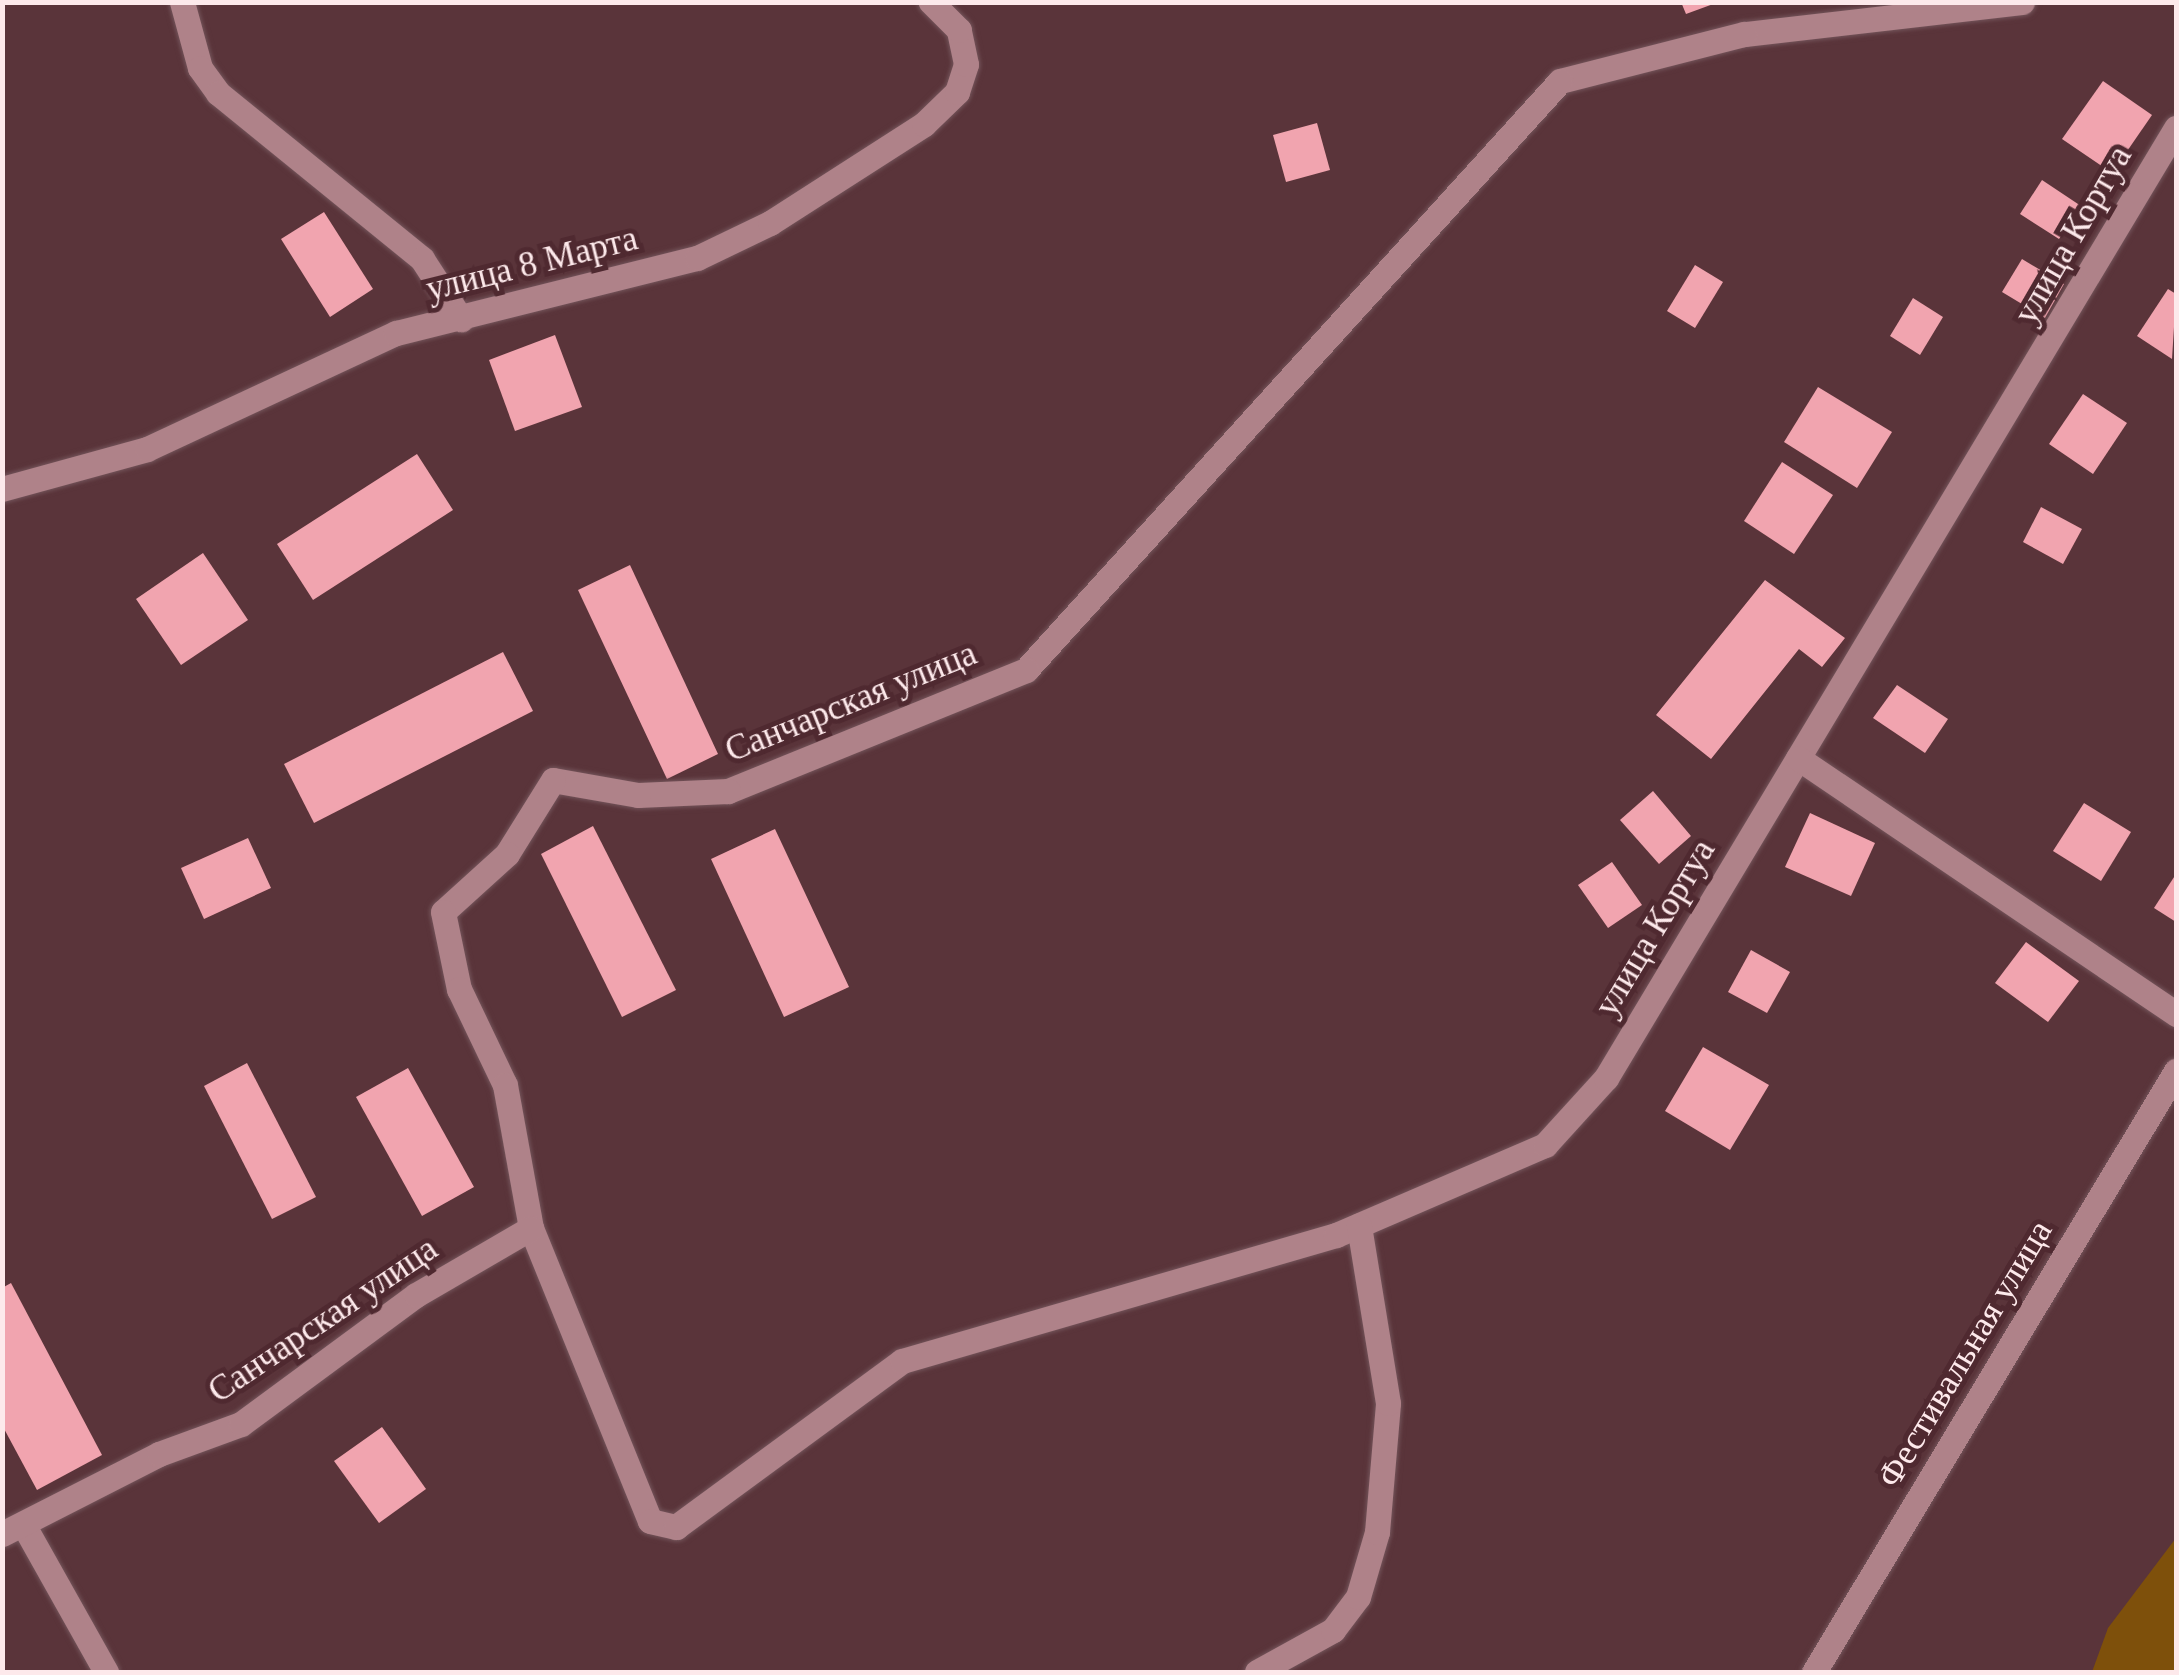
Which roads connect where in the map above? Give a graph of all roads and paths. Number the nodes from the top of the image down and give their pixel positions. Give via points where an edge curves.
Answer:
1 (182, 2) edge
2 (932, 2) edge
3 (2022, 2) edge
4 (2176, 128) edge
5 (461, 320) junction
6 (2, 489) edge
7 (1798, 758) junction
8 (2176, 1014) edge
9 (2176, 1071) edge
10 (1359, 1225) junction
11 (530, 1228) junction
12 (13, 1529) edge
13 (106, 1672) edge
14 (1257, 1672) edge
15 (1814, 1672) edge

1 - 5 street via 200,68 218,92 422,259
2 - 5 street, улица 8 Марта via 958,30 966,64 957,92 860,167 697,258
3 - 11 street, Санчарская улица via 1744,34 1560,82 1026,670 728,791 638,795 553,780 507,854 444,912 459,989 505,1085
4 - 7 street, улица Кортуа
5 - 6 street, улица 8 Марта via 326,359 147,449
7 - 8 street
7 - 10 street, улица Кортуа via 1576,1116 1545,1145
9 - 15 street, Фестивальная улица
10 - 11 street, улица Кортуа via 877,1372 676,1527 650,1521
10 - 14 street via 1388,1403 1377,1532 1358,1598 1333,1630
11 - 12 street, Санчарская улица via 416,1295 241,1424
12 - 13 street

